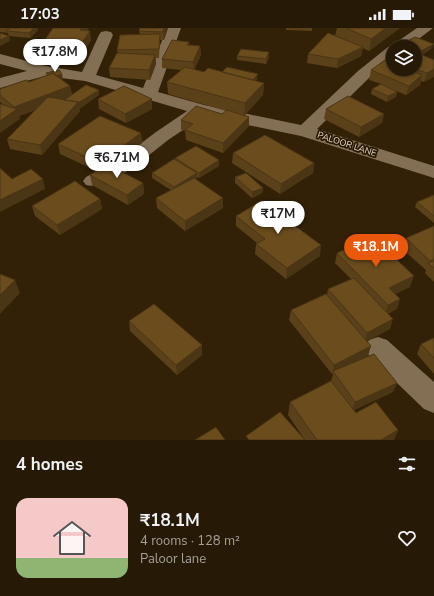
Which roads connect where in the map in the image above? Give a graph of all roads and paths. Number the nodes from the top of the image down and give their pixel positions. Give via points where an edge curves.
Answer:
1 (174, 28) edge
2 (423, 30) edge
3 (106, 35) dead end
4 (408, 40) edge
5 (434, 41) edge
6 (386, 56) edge
7 (0, 59) edge
8 (45, 71) junction
9 (87, 78) junction
10 (0, 83) edge
11 (149, 95) junction
12 (201, 110) junction
13 (305, 131) junction
14 (434, 172) edge
15 (93, 181) edge
16 (378, 348) dead end
17 (434, 400) edge

1 - 11 street
2 - 4 street
2 - 5 street
3 - 9 street
6 - 13 street, PALOOR LANE
7 - 8 street
8 - 9 street
8 - 10 street
9 - 11 street
11 - 12 street
12 - 13 street
12 - 15 street via 126,164
13 - 14 street, PALOOR LANE
16 - 17 street

